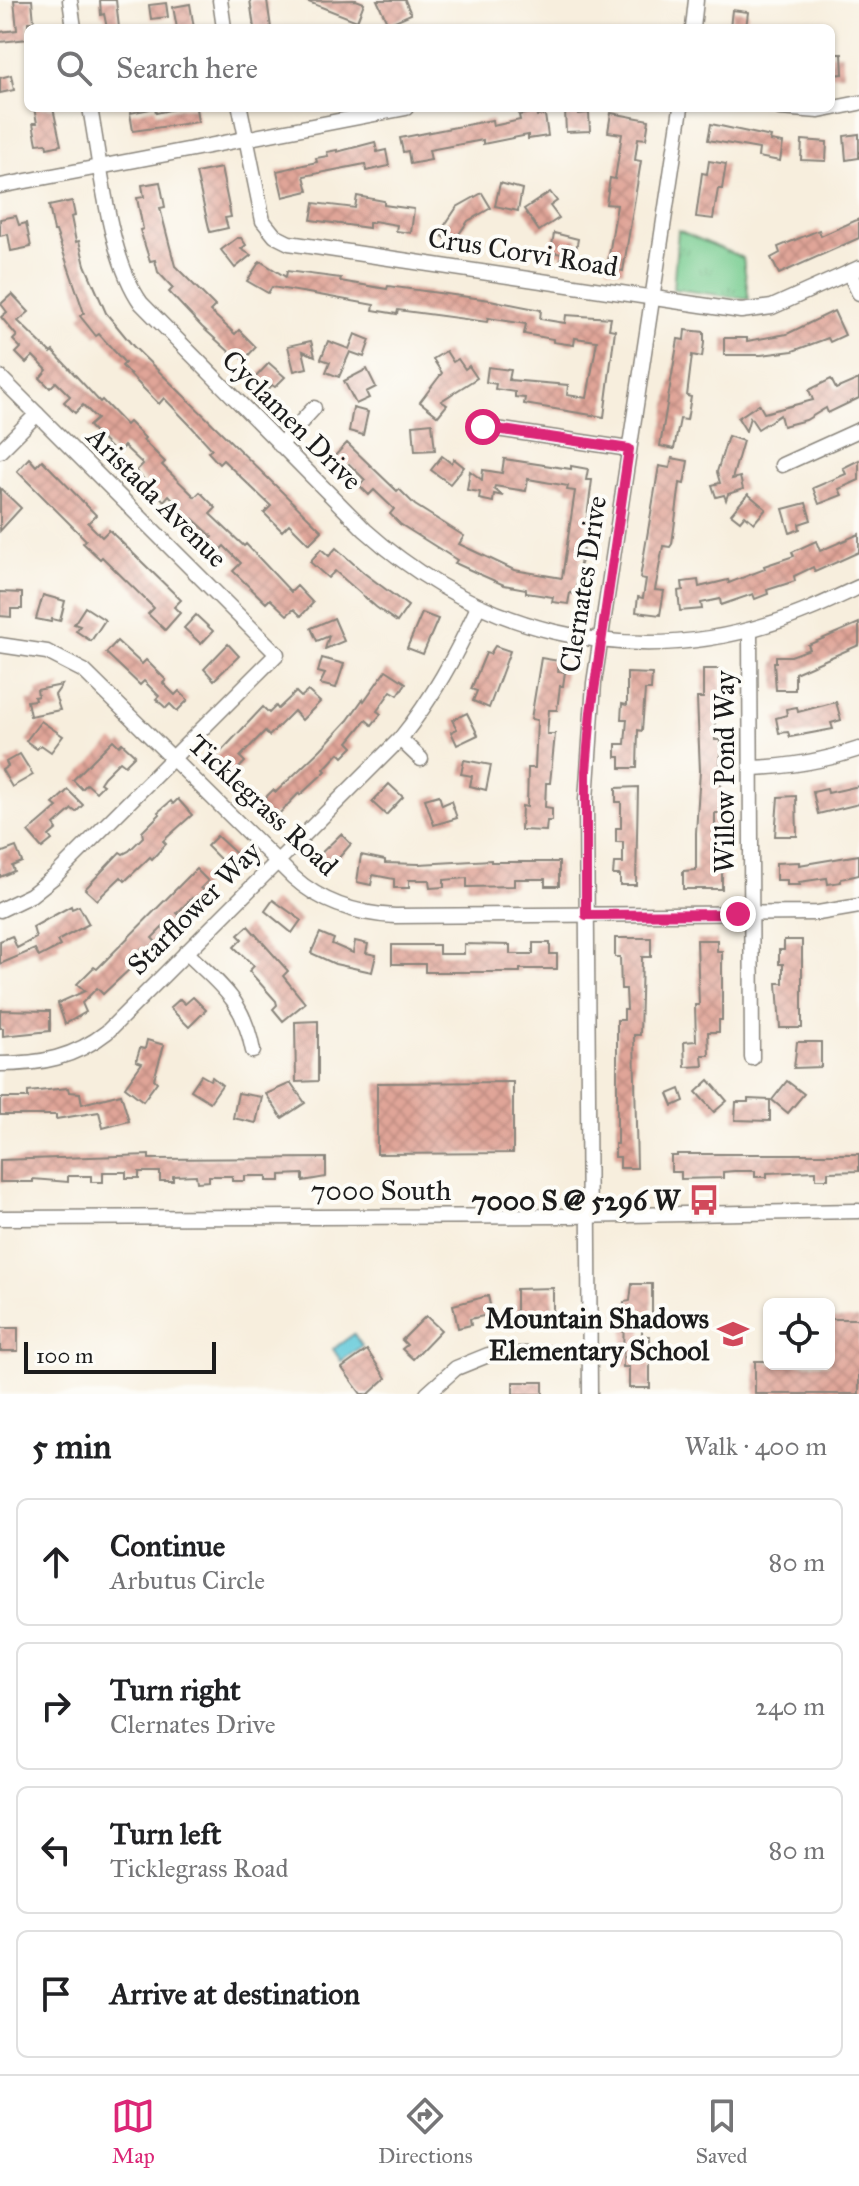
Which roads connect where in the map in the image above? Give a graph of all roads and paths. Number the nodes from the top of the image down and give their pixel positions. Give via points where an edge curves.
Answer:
1 (70, 0) edge
2 (220, 0) edge
3 (696, 0) edge
4 (73, 24) edge
5 (223, 24) edge
6 (693, 24) edge
7 (859, 103) edge
8 (835, 108) edge
9 (91, 112) edge
10 (241, 112) edge
11 (385, 112) edge
12 (680, 112) edge
13 (246, 139) junction
14 (101, 166) junction
15 (0, 186) edge
16 (854, 270) edge
17 (859, 293) edge
18 (652, 298) junction
19 (0, 377) edge
20 (314, 408) dead end
21 (37, 414) junction
22 (483, 427) dead end
23 (859, 430) edge
24 (280, 445) junction
25 (629, 449) junction
26 (0, 451) edge
27 (782, 465) dead end
28 (859, 587) edge
29 (478, 607) junction
30 (750, 630) junction
31 (601, 640) junction
32 (0, 645) edge
33 (400, 739) junction
34 (859, 749) edge
35 (174, 758) junction
36 (421, 759) dead end
37 (751, 768) junction
38 (277, 861) junction
39 (859, 906) edge
40 (0, 910) edge
41 (751, 914) junction
42 (586, 915) junction
43 (186, 952) junction
44 (253, 1051) dead end
45 (752, 1058) dead end
46 (0, 1064) edge
47 (859, 1211) edge
48 (589, 1216) junction
49 (0, 1218) edge
50 (590, 1352) junction
51 (427, 1394) edge
52 (590, 1394) edge

1 - 4 street
2 - 5 street
3 - 6 street
7 - 8 street
9 - 14 street, Cyclamen Drive
10 - 13 street, Crus Corvi Road
11 - 13 street
12 - 18 street, Clernates Drive
13 - 14 street
13 - 18 street, Crus Corvi Road via 263,221 282,240
14 - 15 street
14 - 24 street, Cyclamen Drive via 117,252 132,291
16 - 17 street
16 - 18 street, Crus Corvi Road via 757,310
18 - 25 street, Clernates Drive
19 - 21 street, Aristada Avenue
20 - 24 street
21 - 26 street
21 - 35 street, Aristada Avenue via 277,654
22 - 25 street
23 - 27 street
24 - 29 street, Cyclamen Drive via 382,545
25 - 31 street, Clernates Drive
28 - 30 street, Cyclamen Drive
29 - 31 street, Cyclamen Drive via 525,625
29 - 33 street, Starflower Way via 443,679
30 - 31 street, Cyclamen Drive via 684,641
30 - 37 street, Willow Pond Way
31 - 42 street, Clernates Drive via 586,771
32 - 35 street, Ticklegrass Road via 34,648 72,663
33 - 36 street
33 - 38 street, Starflower Way
34 - 37 street via 828,759
35 - 38 street, Ticklegrass Road
35 - 40 street via 55,876
37 - 41 street, Willow Pond Way
38 - 42 street, Ticklegrass Road via 316,894 362,913
38 - 43 street, Starflower Way
39 - 41 street, Ticklegrass Road
41 - 42 street, Ticklegrass Road
41 - 45 street, Willow Pond Way
42 - 48 street, Clernates Drive
43 - 44 street via 235,1001 248,1025
43 - 46 street, Starflower Way via 94,1050 44,1062
47 - 48 street, 7000 South
48 - 49 street, 7000 South
48 - 50 street, Clernates Drive
50 - 51 street via 488,1355 456,1368
50 - 52 street, Clernates Drive

